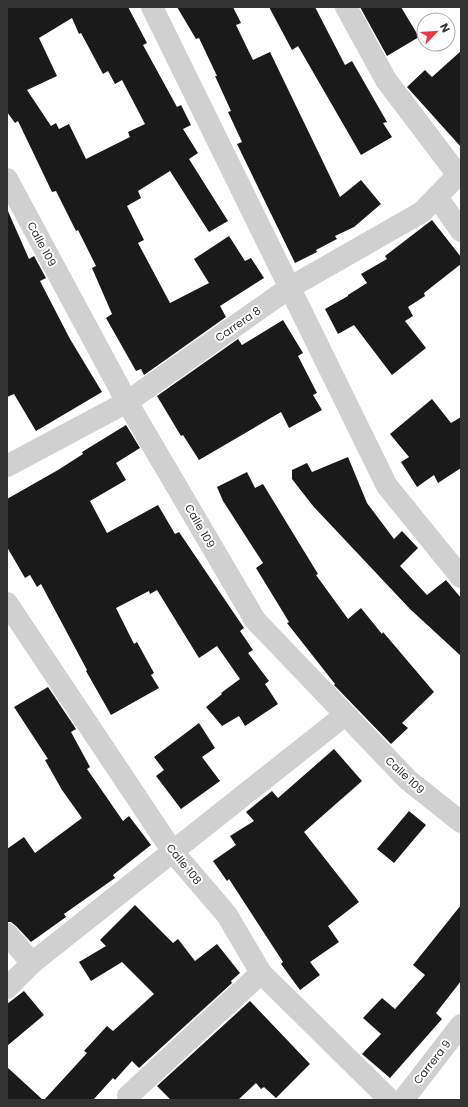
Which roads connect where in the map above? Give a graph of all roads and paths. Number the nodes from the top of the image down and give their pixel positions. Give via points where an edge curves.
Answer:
1 (152, 7) edge
2 (346, 7) edge
3 (460, 174) edge
4 (7, 179) edge
5 (437, 197) junction
6 (461, 231) edge
7 (289, 288) junction
8 (127, 402) junction
9 (7, 466) edge
10 (461, 577) edge
11 (7, 603) edge
12 (345, 714) junction
13 (461, 822) edge
14 (172, 852) junction
15 (7, 934) edge
16 (32, 963) junction
17 (261, 973) junction
18 (7, 988) edge
19 (461, 1025) edge
20 (128, 1096) dead end
21 (390, 1100) edge
22 (403, 1100) edge

1 - 7 street
2 - 3 street via 386,80
3 - 5 street, Carrera 8
4 - 8 street, Calle 109
5 - 6 street
5 - 7 street, Carrera 8 via 422,212
7 - 8 street, Carrera 8
7 - 10 street via 387,486
8 - 9 street, Carrera 8
8 - 12 street, Calle 109 via 255,620
11 - 14 street, Calle 108
12 - 13 street, Calle 109 via 408,780
12 - 14 street
14 - 16 street
14 - 17 street, Calle 108 via 226,915
15 - 16 street
16 - 18 street
17 - 20 street
17 - 21 street, Calle 108
19 - 22 street, Carrera 9

